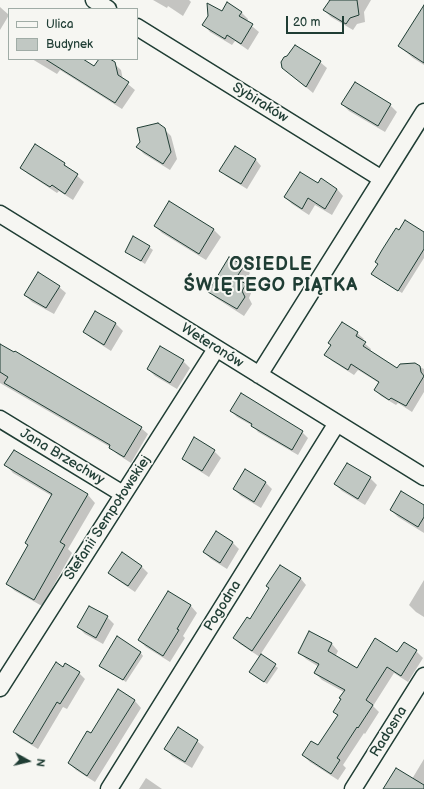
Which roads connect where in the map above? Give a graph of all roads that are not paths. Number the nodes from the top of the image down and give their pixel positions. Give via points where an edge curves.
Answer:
1 (94, 0) edge
2 (106, 8) edge
3 (138, 28) edge
4 (424, 112) edge
5 (382, 179) junction
6 (0, 214) edge
7 (216, 349) junction
8 (259, 375) junction
9 (0, 419) edge
10 (337, 423) junction
11 (424, 477) edge
12 (123, 494) junction
13 (424, 676) edge
14 (0, 688) edge
15 (109, 789) edge
16 (353, 789) edge

1 - 2 street
3 - 5 street, Sybiraków
4 - 5 street
5 - 8 street
6 - 7 street, Weteranów
7 - 8 street, Weteranów
7 - 12 street, Stefanii Sempołowskiej
8 - 10 street, Weteranów
9 - 12 street, Jana Brzechwy
10 - 11 street, Weteranów
10 - 15 street, Pogodna
12 - 14 street, Stefanii Sempołowskiej
13 - 16 street, Radosna

